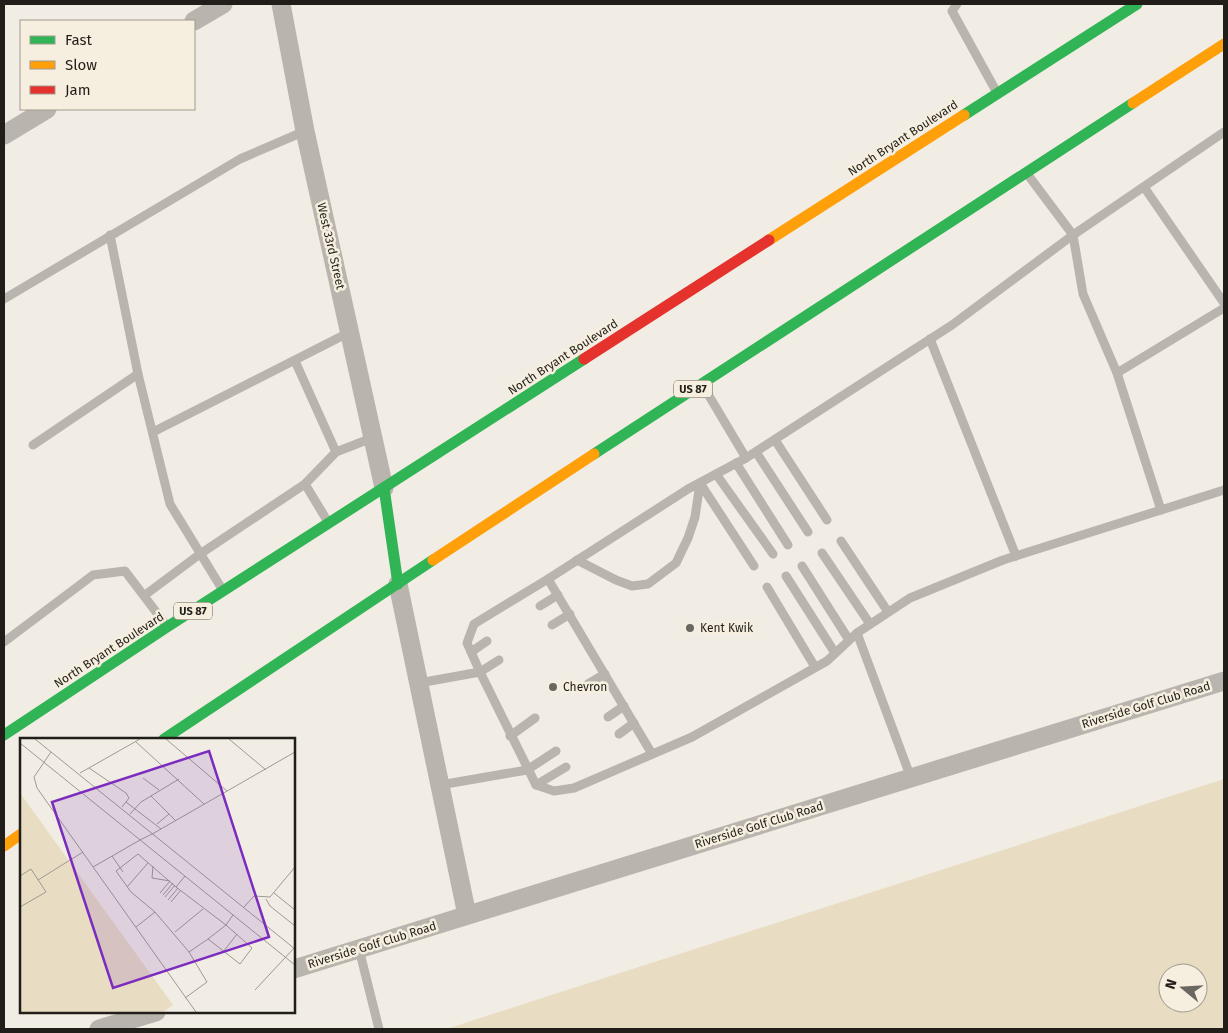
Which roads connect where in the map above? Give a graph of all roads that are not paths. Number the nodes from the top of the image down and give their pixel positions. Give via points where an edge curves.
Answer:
1 (223, 4) edge
2 (280, 4) edge
3 (957, 4) edge
4 (1137, 4) edge
5 (195, 20) edge
6 (1224, 44) edge
7 (998, 93) junction
8 (45, 110) edge
9 (304, 131) junction
10 (1224, 132) edge
11 (4, 135) edge
12 (1026, 172) junction
13 (1144, 186) junction
14 (110, 235) junction
15 (1073, 235) junction
16 (4, 299) edge
17 (1224, 303) edge
18 (1224, 308) edge
19 (350, 332) junction
20 (930, 339) junction
21 (295, 361) junction
22 (1117, 373) junction
23 (138, 374) junction
24 (702, 383) junction
25 (153, 432) junction
26 (372, 438) junction
27 (775, 440) junction
28 (33, 445) dead end
29 (336, 452) junction
30 (756, 452) junction
31 (746, 458) junction
32 (736, 464) junction
33 (716, 474) junction
34 (700, 483) junction
35 (305, 484) junction
36 (384, 488) junction
37 (1224, 490) edge
38 (1161, 510) junction
39 (827, 520) dead end
40 (329, 524) junction
41 (808, 532) dead end
42 (841, 541) dead end
43 (788, 544) dead end
44 (822, 553) dead end
45 (200, 554) junction
46 (773, 554) dead end
47 (1016, 556) junction
48 (577, 560) junction
49 (754, 566) dead end
50 (802, 566) dead end
51 (786, 576) dead end
52 (548, 579) junction
53 (398, 584) junction
54 (767, 587) dead end
55 (223, 592) junction
56 (145, 595) junction
57 (558, 595) junction
58 (540, 606) dead end
59 (888, 612) junction
60 (570, 614) junction
61 (870, 624) junction
62 (552, 626) dead end
63 (168, 627) junction
64 (858, 632) junction
65 (849, 640) junction
66 (487, 641) dead end
67 (4, 642) edge
68 (471, 652) junction
69 (835, 653) junction
70 (499, 660) dead end
71 (815, 667) junction
72 (480, 672) junction
73 (605, 674) junction
74 (1224, 681) edge
75 (419, 684) junction
76 (588, 684) dead end
77 (624, 706) junction
78 (608, 717) dead end
79 (536, 718) dead end
80 (634, 723) junction
81 (619, 734) dead end
82 (4, 735) edge
83 (510, 736) junction
84 (166, 738) edge
85 (556, 751) dead end
86 (652, 754) junction
87 (566, 767) dead end
88 (527, 770) junction
89 (911, 778) junction
90 (440, 785) junction
91 (536, 785) junction
92 (20, 835) edge
93 (4, 846) edge
94 (467, 915) junction
95 (359, 949) junction
96 (295, 969) edge
97 (153, 1013) edge
98 (99, 1029) edge
99 (379, 1029) edge

1 - 5 street
2 - 9 street, West 33rd Street
3 - 7 lane via 952,12
4 - 7 highway, North Bryant Boulevard / US 87
6 - 12 highway, US 87
7 - 36 highway, North Bryant Boulevard / US 87
8 - 11 street
9 - 14 lane via 240,159
9 - 19 street, West 33rd Street
10 - 13 lane
12 - 15 lane
12 - 24 highway, US 87
13 - 15 lane
13 - 17 lane
14 - 16 lane
14 - 23 lane
15 - 20 lane
15 - 22 lane via 1083,294
18 - 22 lane
19 - 21 lane
19 - 26 street, West 33rd Street
20 - 27 lane
20 - 47 lane
21 - 25 lane
21 - 29 lane
22 - 38 lane
23 - 25 lane
23 - 28 lane
24 - 31 lane
24 - 53 highway, US 87
25 - 45 lane via 170,504
26 - 29 lane
26 - 36 street, West 33rd Street
27 - 30 lane
27 - 39 lane
29 - 35 lane
30 - 31 lane
30 - 41 lane
31 - 32 lane
32 - 33 lane
32 - 43 lane
33 - 34 lane
33 - 46 lane
34 - 48 lane
34 - 48 lane via 695,517 676,563 648,584 632,586
34 - 49 lane
35 - 40 lane
35 - 45 lane
36 - 40 highway, North Bryant Boulevard / US 87
36 - 53 highway
37 - 38 lane
38 - 47 lane
40 - 55 highway, North Bryant Boulevard / US 87
42 - 59 lane
44 - 61 lane
45 - 55 lane
45 - 56 lane
47 - 59 lane via 910,598
48 - 52 lane
50 - 65 lane
51 - 69 lane
52 - 57 lane
52 - 68 lane via 474,624 467,643
53 - 75 street
53 - 84 highway, US 87
54 - 71 lane
55 - 63 highway, North Bryant Boulevard / US 87
56 - 63 lane
56 - 67 lane via 125,571 93,575
57 - 58 lane
57 - 60 lane
59 - 61 lane
60 - 62 lane
60 - 73 lane
61 - 64 lane
63 - 82 highway, North Bryant Boulevard / US 87
64 - 65 lane
64 - 89 lane
65 - 69 lane
66 - 68 lane
68 - 72 lane
69 - 71 lane
70 - 72 lane
71 - 86 lane via 692,737
72 - 75 lane
72 - 83 lane
73 - 76 lane
73 - 77 lane
74 - 89 street, Riverside Golf Club Road
75 - 90 street
77 - 78 lane
77 - 80 lane
79 - 83 lane
80 - 81 lane
80 - 86 lane
83 - 88 lane
85 - 88 lane
86 - 91 lane via 574,788 554,791
87 - 91 lane
88 - 90 lane
88 - 91 lane
89 - 94 street, Riverside Golf Club Road
90 - 94 street
92 - 93 highway
94 - 95 street, Riverside Golf Club Road
95 - 96 street, Riverside Golf Club Road
95 - 99 lane
97 - 98 street

